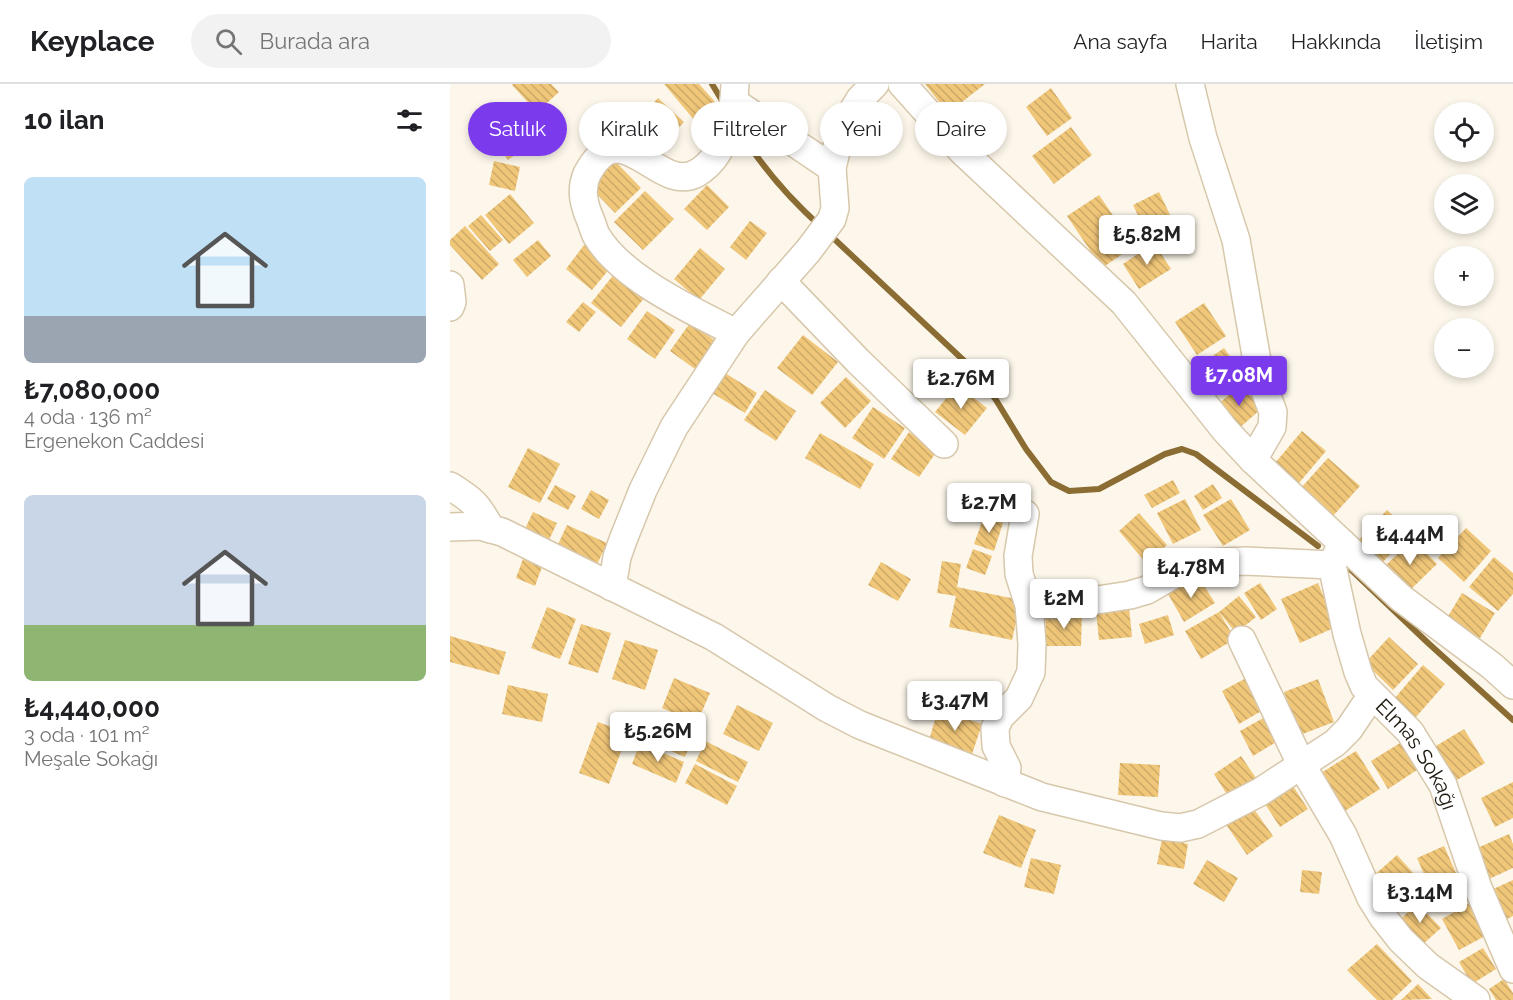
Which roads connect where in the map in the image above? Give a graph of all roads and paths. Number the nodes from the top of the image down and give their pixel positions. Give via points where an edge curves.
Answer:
1 (875, 84) edge
2 (902, 84) edge
3 (1190, 84) edge
4 (735, 93) edge
5 (832, 168) junction
6 (781, 281) junction
7 (450, 285) edge
8 (450, 306) edge
9 (736, 333) junction
10 (944, 444) dead end
11 (1253, 460) junction
12 (450, 486) edge
13 (1025, 514) dead end
14 (450, 526) edge
15 (491, 529) junction
16 (1337, 554) junction
17 (612, 587) junction
18 (1029, 605) junction
19 (1242, 640) dead end
20 (1513, 685) edge
21 (1372, 695) junction
22 (1302, 766) junction
23 (1005, 783) junction
24 (1513, 969) edge
25 (1476, 1000) edge

1 - 5 street via 848,119
2 - 11 street via 962,151 1124,303
3 - 11 street via 1236,240 1257,361 1274,412 1272,427
4 - 5 street
4 - 9 street via 721,147 696,174 666,172 616,149 593,163 582,198 596,234 615,257 666,296
5 - 6 street via 836,208 832,219
6 - 9 street
6 - 10 street
7 - 8 street
9 - 17 street via 674,427 643,490 617,557
11 - 16 street
12 - 15 street via 480,508
13 - 18 street via 1018,556
14 - 15 street
15 - 17 street
16 - 18 street via 1207,563 1181,570 1130,595 1071,604
16 - 20 street
16 - 21 street, Elmas Sokağı via 1353,658 1364,686
17 - 23 street via 714,637 860,725
18 - 23 street via 1031,672 1019,698 995,728 996,746 1007,768
19 - 22 street
21 - 22 street via 1349,729
21 - 24 street, Elmas Sokağı via 1410,732 1443,785 1478,888
22 - 23 street via 1223,812 1180,828 1066,804
22 - 25 street via 1383,916 1428,966

